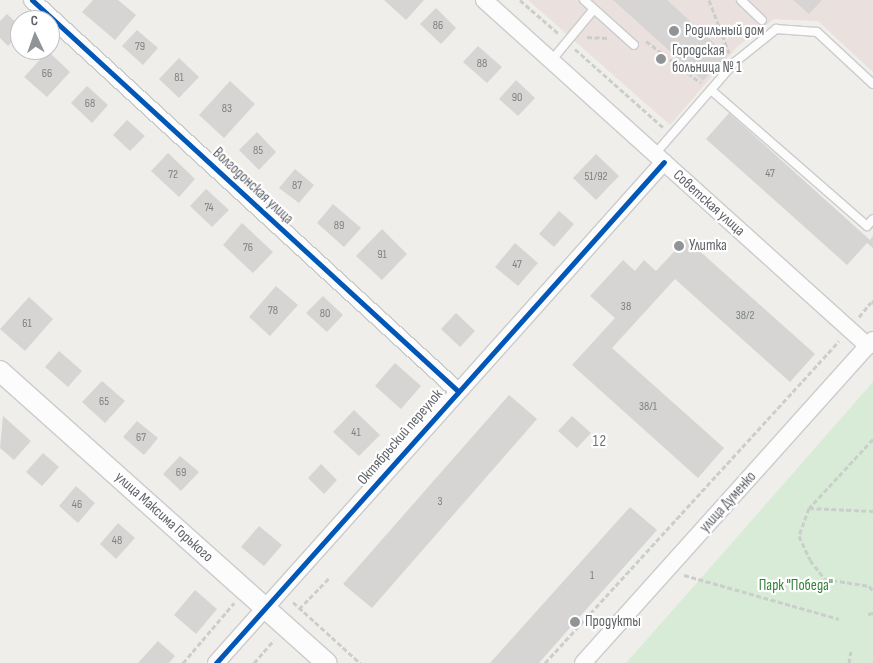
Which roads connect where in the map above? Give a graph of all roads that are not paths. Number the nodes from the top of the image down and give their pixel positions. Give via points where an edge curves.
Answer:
1 (32, 0) edge
2 (484, 0) edge
3 (584, 0) edge
4 (741, 0) edge
5 (594, 9) junction
6 (762, 20) dead end
7 (631, 42) road end
8 (553, 62) junction
9 (873, 84) edge
10 (711, 90) junction
11 (660, 158) junction
12 (873, 219) edge
13 (870, 343) edge
14 (0, 371) edge
15 (458, 391) junction
16 (266, 608) junction
17 (216, 663) edge
18 (327, 663) edge
19 (583, 663) edge

1 - 15 street, Волгодонская улица
2 - 8 street, Советская улица
3 - 5 lane
4 - 6 lane
5 - 7 lane
5 - 8 lane
8 - 11 street, Советская улица
9 - 10 lane via 817,32 776,29 735,62
10 - 11 lane via 672,135
10 - 12 lane via 867,226
11 - 13 street, Советская улица via 849,329
11 - 15 street, Октябрьский переулок
13 - 19 street, улица Думенко
14 - 16 street, улица Максима Горького
15 - 16 street, Октябрьский переулок
16 - 17 street, Октябрьский переулок
16 - 18 street, улица Максима Горького via 280,632

